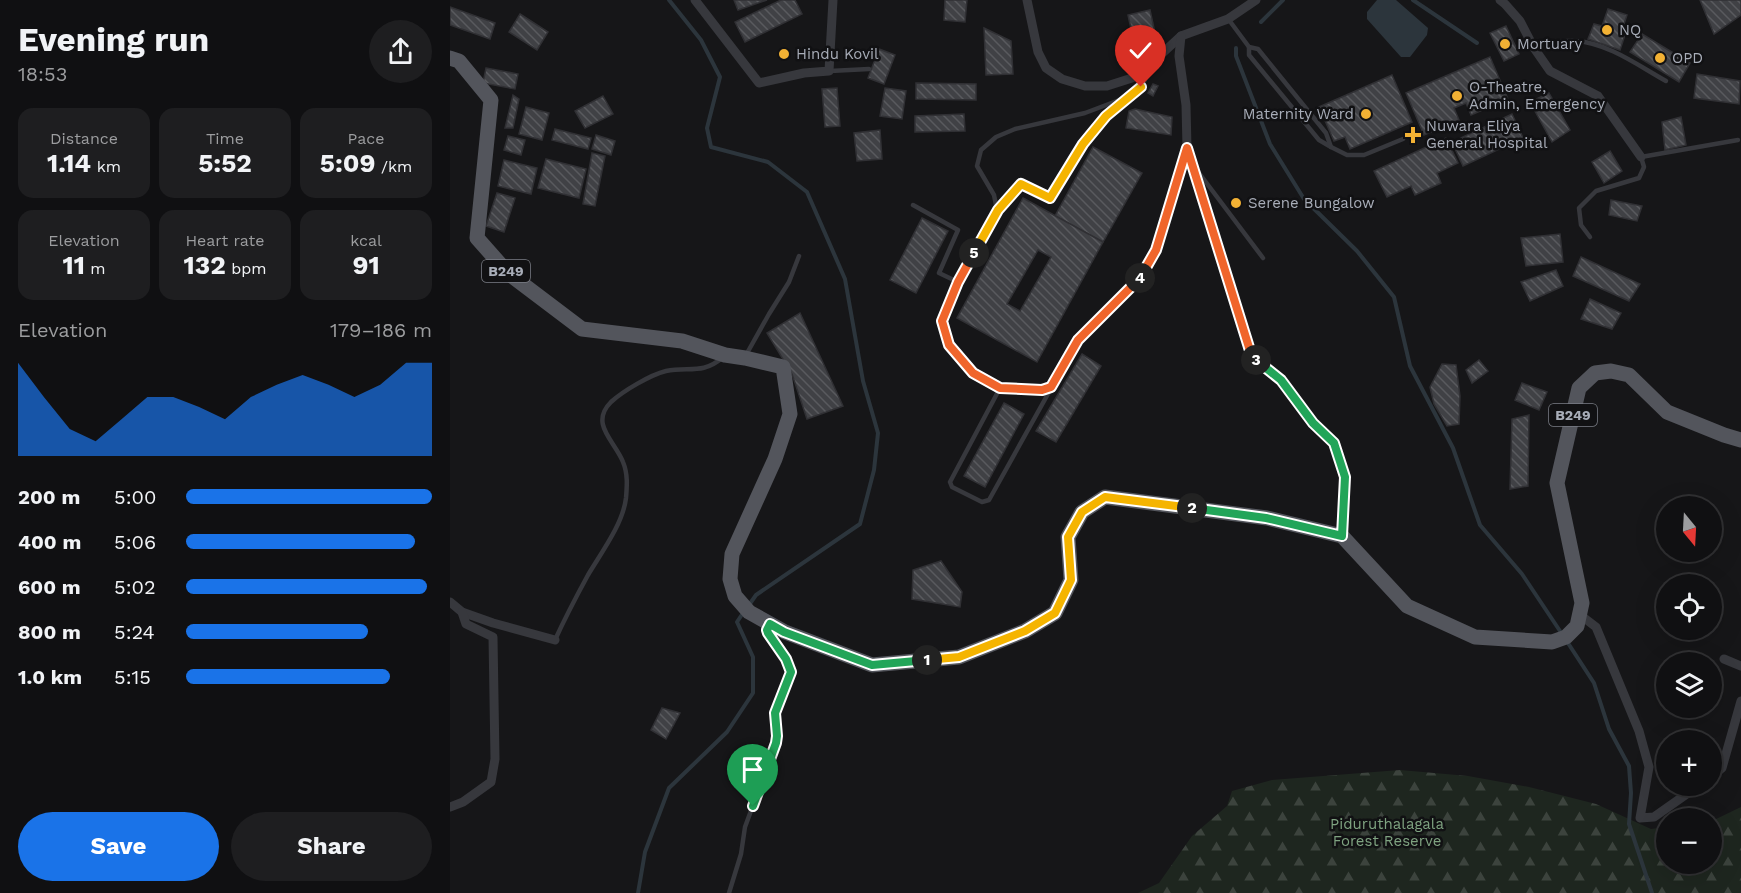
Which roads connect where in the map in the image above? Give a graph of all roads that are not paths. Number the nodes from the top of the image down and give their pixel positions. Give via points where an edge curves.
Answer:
1 (695, 0) edge
2 (833, 0) edge
3 (1027, 0) edge
4 (1256, 0) edge
5 (1500, 0) edge
6 (1228, 19) junction
7 (1181, 36) junction
8 (1249, 47) junction
9 (1534, 48) junction
10 (450, 58) edge
11 (1155, 60) junction
12 (869, 69) dead end
13 (829, 71) junction
14 (1666, 81) dead end
15 (1132, 95) junction
16 (1403, 139) dead end
17 (1738, 140) dead end
18 (1331, 147) junction
19 (1187, 148) junction
20 (1641, 157) junction
21 (1192, 163) junction
22 (913, 205) dead end
23 (998, 210) junction
24 (1590, 237) dead end
25 (799, 256) dead end
26 (1263, 258) dead end
27 (958, 282) junction
28 (725, 355) junction
29 (745, 358) junction
30 (1051, 387) junction
31 (1000, 388) junction
32 (1741, 440) edge
33 (1342, 536) junction
34 (450, 602) edge
35 (462, 612) junction
36 (1578, 620) junction
37 (770, 624) junction
38 (555, 640) joint
39 (1724, 659) dead end
40 (1741, 666) edge
41 (1741, 701) edge
42 (1722, 768) edge
43 (1684, 796) edge
44 (450, 807) edge
45 (729, 893) edge

1 - 13 street via 759,83
2 - 13 street
3 - 11 street via 1038,52 1046,68 1062,79 1085,86 1107,86 1131,78
4 - 6 street
5 - 9 street via 1520,21
6 - 7 street
6 - 8 lane
7 - 11 street
7 - 19 street via 1179,56
8 - 18 lane via 1250,55 1305,123
8 - 18 lane via 1258,50 1326,134
9 - 14 lane via 1576,41 1605,48
9 - 20 street via 1550,71 1598,96
10 - 28 main road, B249 via 459,61 491,100 477,238 508,273 582,328 682,341
11 - 15 lane via 1141,87
12 - 13 lane
15 - 23 street via 1106,116 1083,144 1050,198 1021,184
15 - 23 lane via 1085,114 996,137 981,150 978,166
16 - 18 lane via 1364,155 1347,155
17 - 20 lane
19 - 21 street
19 - 30 lane via 1156,250 1139,280 1078,340
20 - 24 lane via 1644,167 1639,178 1596,191 1579,208 1581,225
21 - 26 lane
21 - 33 street via 1252,357 1281,380 1313,423 1334,443 1345,477
22 - 27 lane via 958,230 939,273
23 - 27 lane
25 - 29 lane via 789,282
27 - 31 lane via 942,321 949,345 973,373
28 - 29 main road, B249
28 - 38 lane via 705,369 657,374 607,407 602,424 624,465 625,506
29 - 37 main road, B249 via 783,367 790,414 775,459 732,554 730,579 735,596 749,612
30 - 31 lane
30 - 31 lane via 989,500 982,502 952,487 950,482
32 - 36 main road, B249 via 1667,412 1629,375 1611,370 1595,373 1579,388 1557,483 1582,603
33 - 36 main road via 1407,606 1475,637 1552,642 1566,638
33 - 37 main road, B249 via 1266,518 1105,497 1082,512 1068,537 1071,580 1055,613 1025,631 959,657 872,665
34 - 35 street
35 - 38 street
35 - 44 street via 466,624 493,637 495,759 491,782
36 - 43 street via 1596,627 1639,731 1649,767 1640,818 1654,817
37 - 45 lane via 768,633 791,672 775,713 776,743 745,827
39 - 40 street
41 - 42 street

